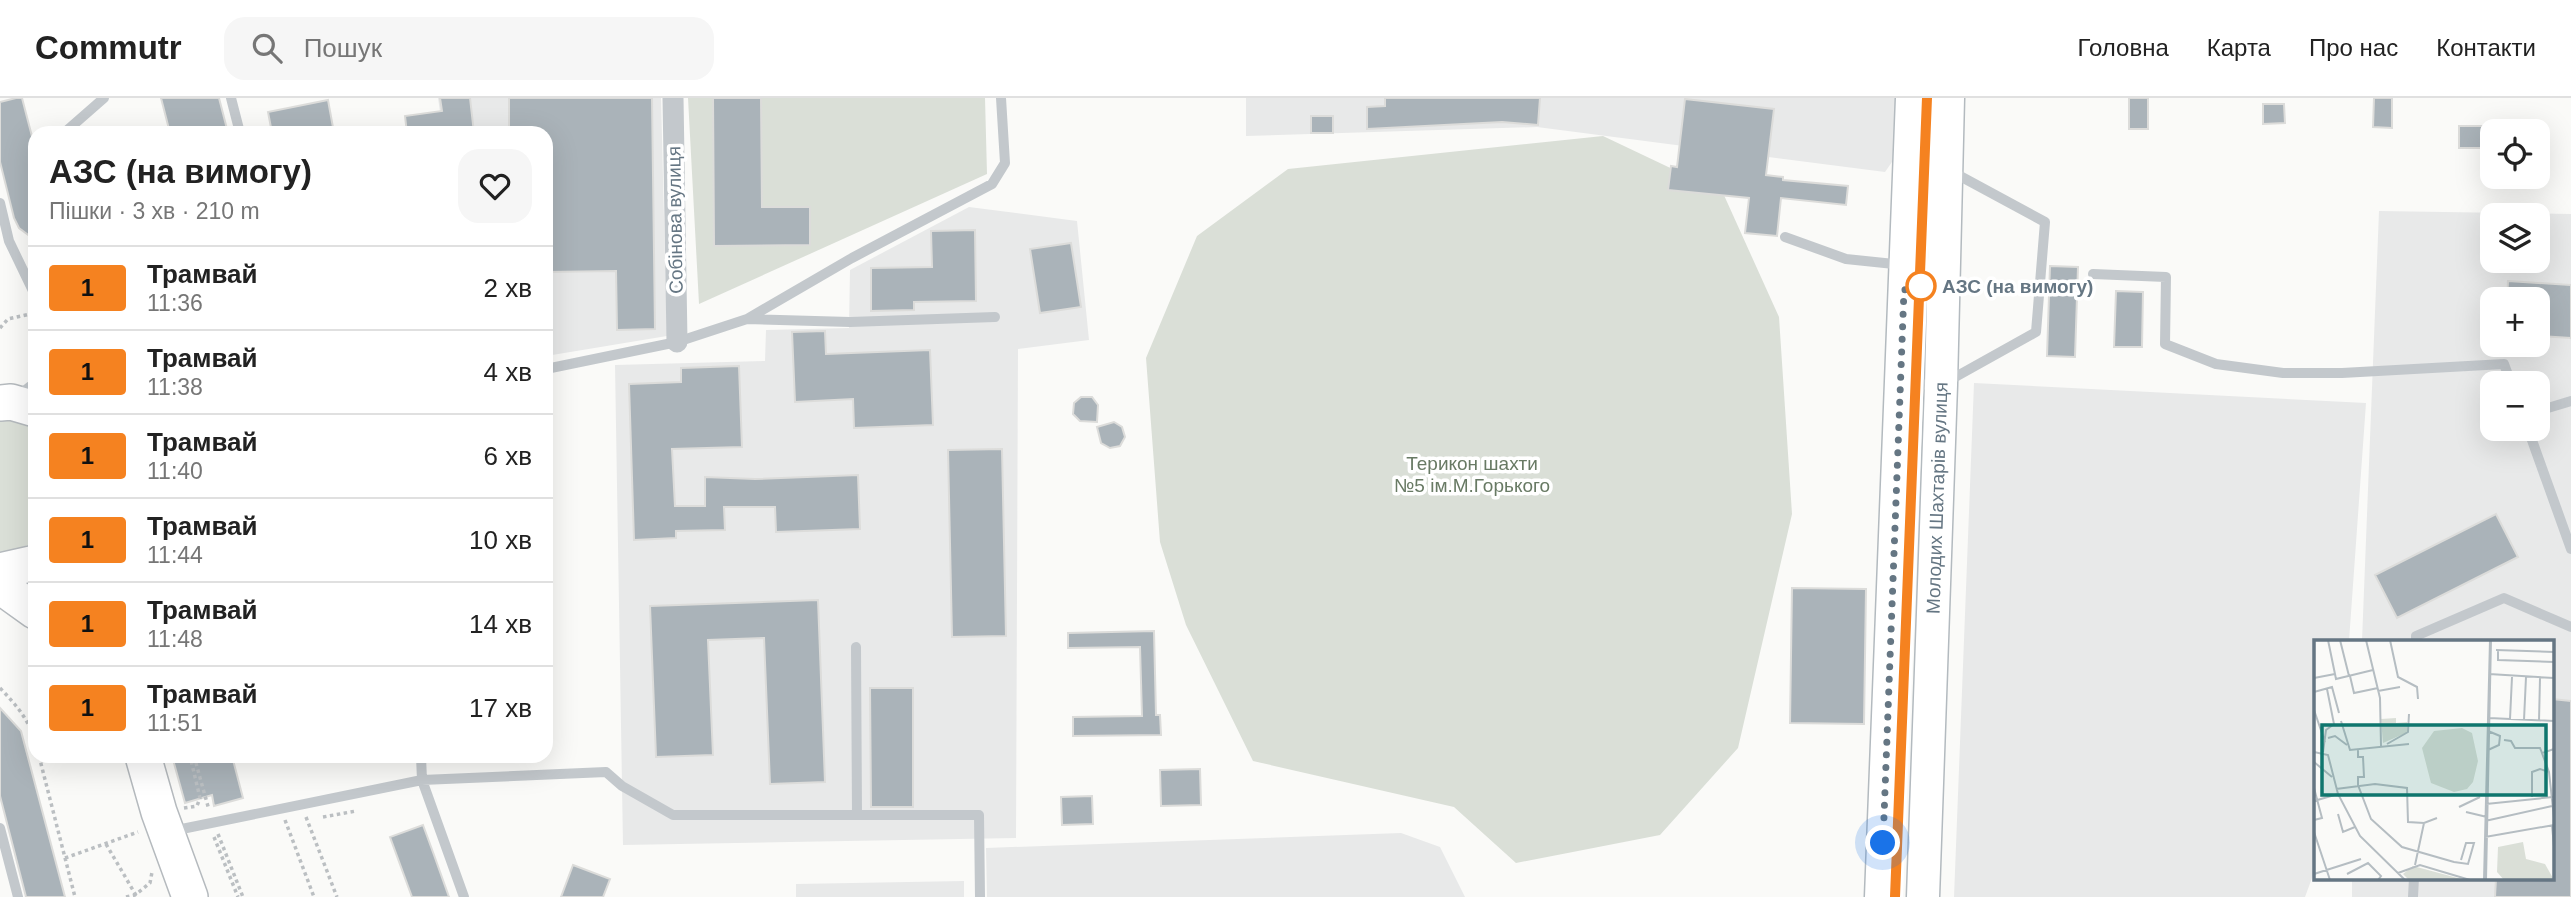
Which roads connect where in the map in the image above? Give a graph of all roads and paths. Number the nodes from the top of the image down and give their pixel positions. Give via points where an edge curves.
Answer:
1 (104, 98) edge
2 (231, 98) edge
3 (673, 98) edge
4 (1001, 98) edge
5 (1912, 98) edge
6 (1948, 98) edge
7 (72, 126) edge
8 (238, 126) edge
9 (1909, 168) junction
10 (1947, 169) junction
11 (0, 203) edge
12 (1785, 237) dead end
13 (1905, 266) junction
14 (1944, 269) junction
15 (2093, 274) dead end
16 (28, 280) edge
17 (28, 315) edge
18 (995, 317) dead end
19 (747, 319) junction
20 (0, 328) edge
21 (677, 342) junction
22 (553, 368) edge
23 (2507, 371) edge
24 (1901, 384) junction
25 (1941, 385) junction
26 (2571, 401) edge
27 (2550, 407) edge
28 (2532, 441) edge
29 (2571, 549) edge
30 (28, 565) edge
31 (0, 571) edge
32 (0, 586) edge
33 (28, 606) edge
34 (2571, 627) edge
35 (2416, 640) edge
36 (856, 647) dead end
37 (0, 688) edge
38 (28, 723) edge
39 (40, 763) edge
40 (145, 763) edge
41 (193, 763) edge
42 (194, 763) edge
43 (421, 763) edge
44 (422, 780) junction
45 (200, 798) dead end
46 (302, 805) junction
47 (197, 806) dead end
48 (281, 809) junction
49 (857, 815) junction
50 (211, 823) junction
51 (0, 828) edge
52 (166, 833) junction
53 (106, 844) dead end
54 (150, 866) dead end
55 (185, 894) edge
56 (136, 896) edge
57 (18, 897) edge
58 (75, 897) edge
59 (126, 897) edge
60 (240, 897) edge
61 (314, 897) edge
62 (337, 897) edge
63 (464, 897) edge
64 (979, 897) edge
65 (1881, 897) edge
66 (1923, 897) edge

1 - 7 lane
2 - 8 lane
3 - 21 street, Собінова вулиця
4 - 19 lane via 1005,163 992,184
5 - 9 main road
6 - 10 main road, Молодих Шахтарів вулиця
9 - 10 lane
9 - 13 main road
10 - 14 main road, Молодих Шахтарів вулиця
10 - 25 lane via 2045,222 2036,332
11 - 16 lane via 9,241
12 - 13 lane via 1846,259
13 - 14 lane
13 - 24 main road
14 - 25 main road, Молодих Шахтарів вулиця
15 - 23 lane via 2166,277 2165,344 2216,364 2283,373 2504,364
17 - 20 path via 8,319
18 - 19 lane via 850,322
19 - 21 lane
21 - 22 lane
24 - 25 lane
24 - 65 main road
25 - 66 main road, Молодих Шахтарів вулиця
26 - 27 lane
28 - 29 lane
30 - 31 main road
32 - 33 main road
34 - 35 lane via 2504,598 2416,636
36 - 49 lane
37 - 38 path
39 - 58 path
40 - 52 main road
41 - 45 path
42 - 50 path
43 - 44 lane
44 - 46 lane
44 - 49 lane via 606,772 673,815
44 - 63 lane
46 - 48 lane
46 - 62 path
47 - 50 path
48 - 50 lane
48 - 61 path
49 - 64 lane via 979,815
50 - 52 lane
50 - 60 path
51 - 57 lane
52 - 55 main road
53 - 56 path
54 - 56 path via 150,883
56 - 59 path

